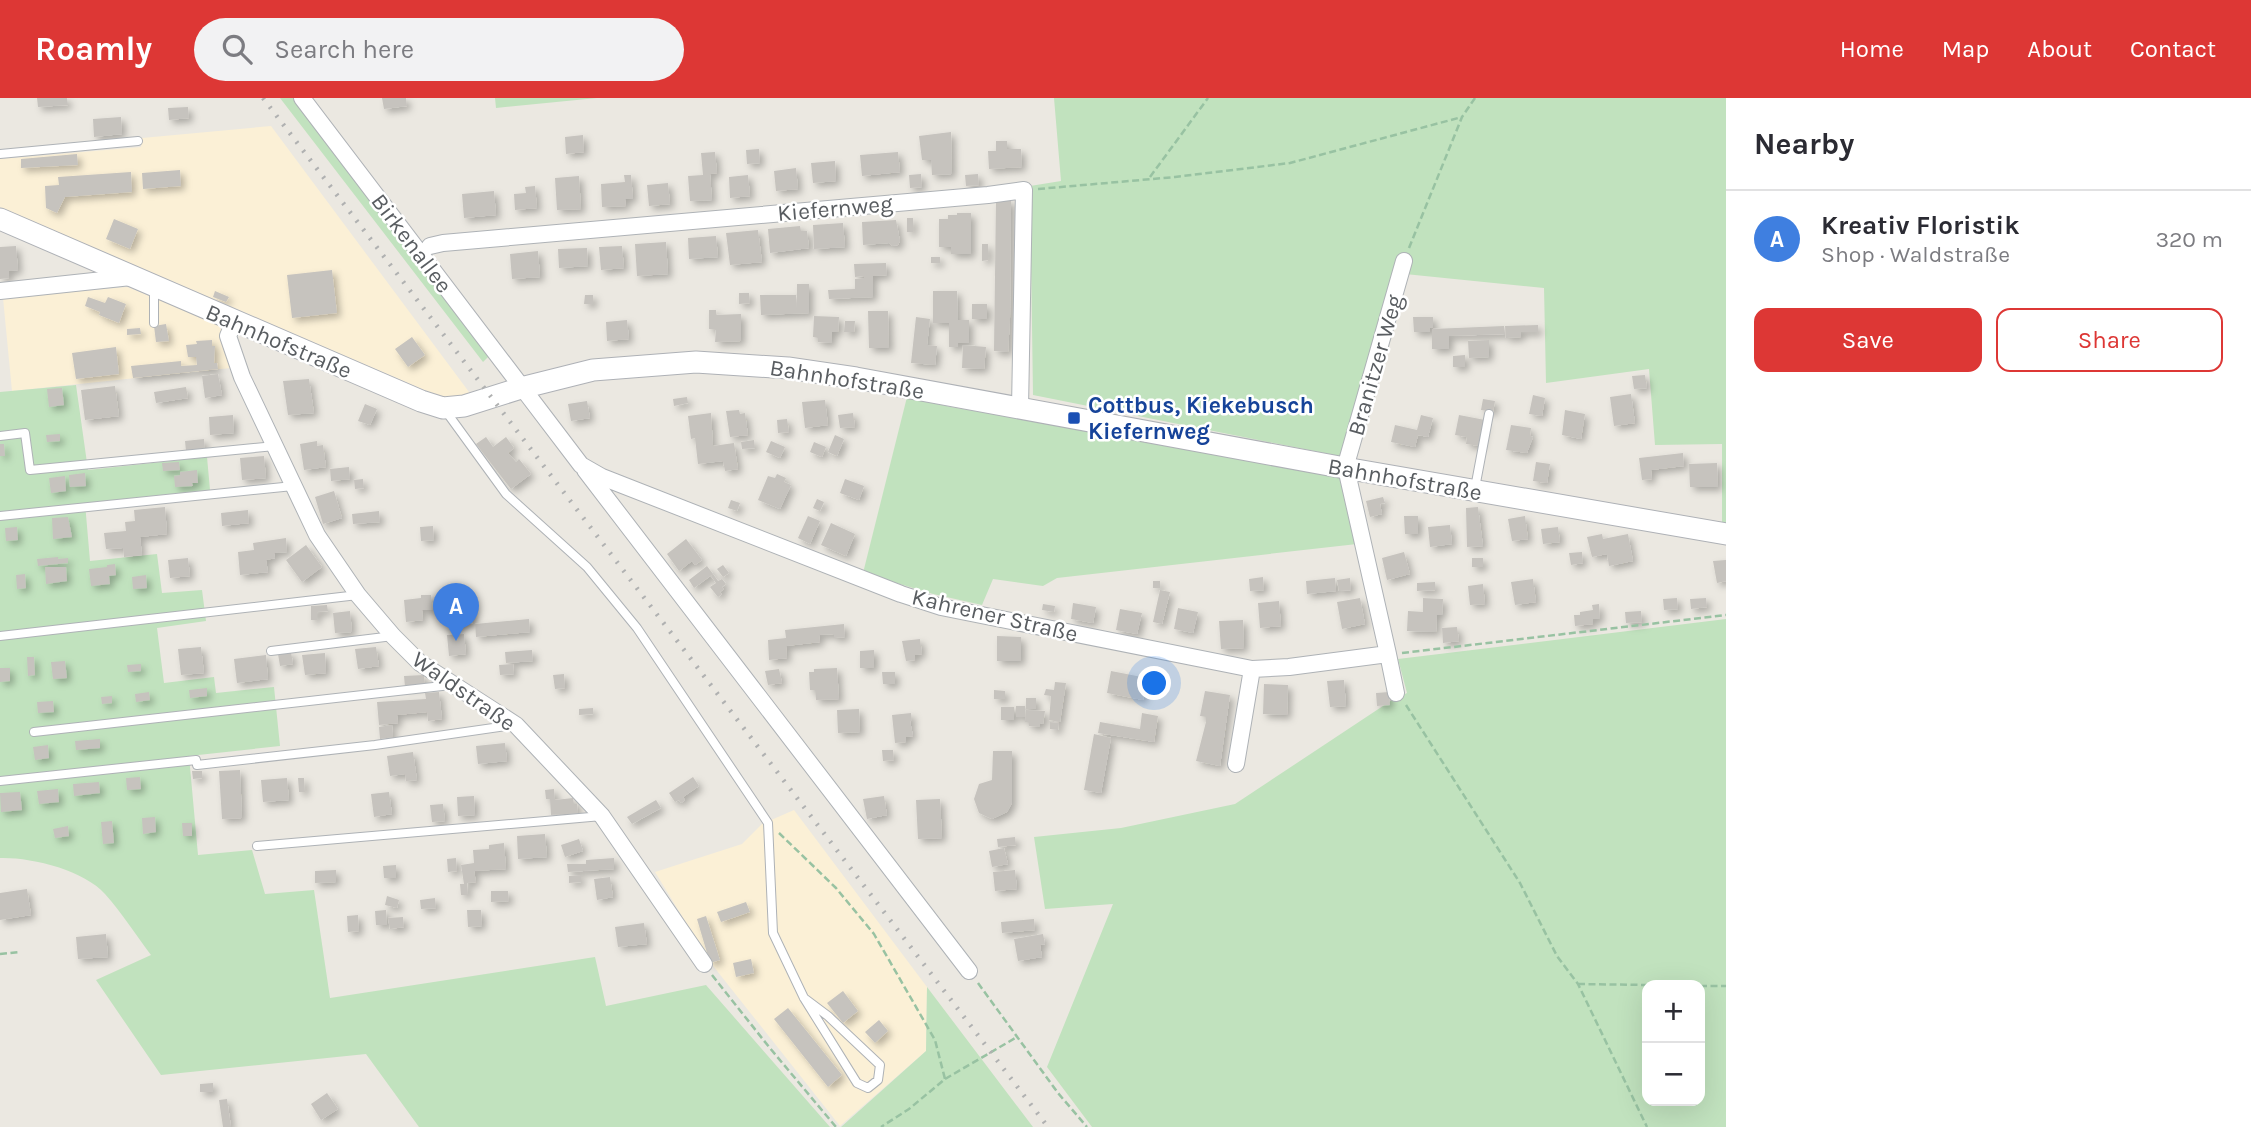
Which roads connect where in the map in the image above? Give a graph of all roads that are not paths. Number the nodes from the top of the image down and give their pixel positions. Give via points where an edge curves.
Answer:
1 (302, 98) edge
2 (138, 141) dead end
3 (0, 154) edge
4 (0, 219) edge
5 (430, 246) dead end
6 (1404, 261) road end
7 (131, 277) junction
8 (154, 287) junction
9 (0, 291) edge
10 (234, 322) junction
11 (154, 323) dead end
12 (521, 388) junction
13 (443, 408) junction
14 (1020, 408) junction
15 (1489, 414) dead end
16 (0, 436) edge
17 (275, 446) junction
18 (581, 465) junction
19 (1345, 468) junction
20 (293, 485) junction
21 (1474, 491) junction
22 (0, 516) edge
23 (1726, 534) edge
24 (358, 595) junction
25 (0, 636) edge
26 (393, 636) junction
27 (271, 651) dead end
28 (1388, 654) junction
29 (1252, 669) junction
30 (454, 685) junction
31 (1396, 693) road end
32 (516, 725) junction
33 (34, 732) dead end
34 (1236, 764) dead end
35 (0, 780) edge
36 (602, 816) junction
37 (257, 846) dead end
38 (704, 964) road end
39 (970, 971) road end
40 (804, 998) junction

1 - 12 street, Birkenallee
2 - 3 lane
4 - 7 main road, Bahnhofstraße
5 - 14 street, Kiefernweg via 1024,190
6 - 19 street, Branitzer Weg
7 - 8 main road, Bahnhofstraße
7 - 9 street
8 - 10 main road, Bahnhofstraße
8 - 11 lane
10 - 13 main road, Bahnhofstraße
10 - 17 street, Waldstraße via 228,336
12 - 13 main road, Bahnhofstraße
12 - 14 main road, Bahnhofstraße via 593,370 713,362 856,378
12 - 18 street, Kahrener Straße
13 - 40 lane via 506,494 587,567 637,628 768,823 773,933
14 - 19 main road, Bahnhofstraße
15 - 21 lane
16 - 17 lane via 25,433 30,470
17 - 20 street, Waldstraße
18 - 29 street, Kahrener Straße via 941,607
18 - 39 street, Kahrener Straße
19 - 21 main road, Bahnhofstraße
19 - 28 street
20 - 22 lane
20 - 24 street, Waldstraße via 317,535
21 - 23 main road, Bahnhofstraße
24 - 25 lane
24 - 26 street, Waldstraße
26 - 27 lane
26 - 30 street, Waldstraße via 420,663
28 - 29 street, Kahrener Straße
28 - 31 street
29 - 34 street
30 - 32 street, Waldstraße
30 - 33 lane
32 - 35 lane via 197,765 196,760
32 - 36 street, Waldstraße
36 - 37 lane
36 - 38 street, Waldstraße
40 - 40 lane via 857,1083 868,1088 878,1080 880,1065

